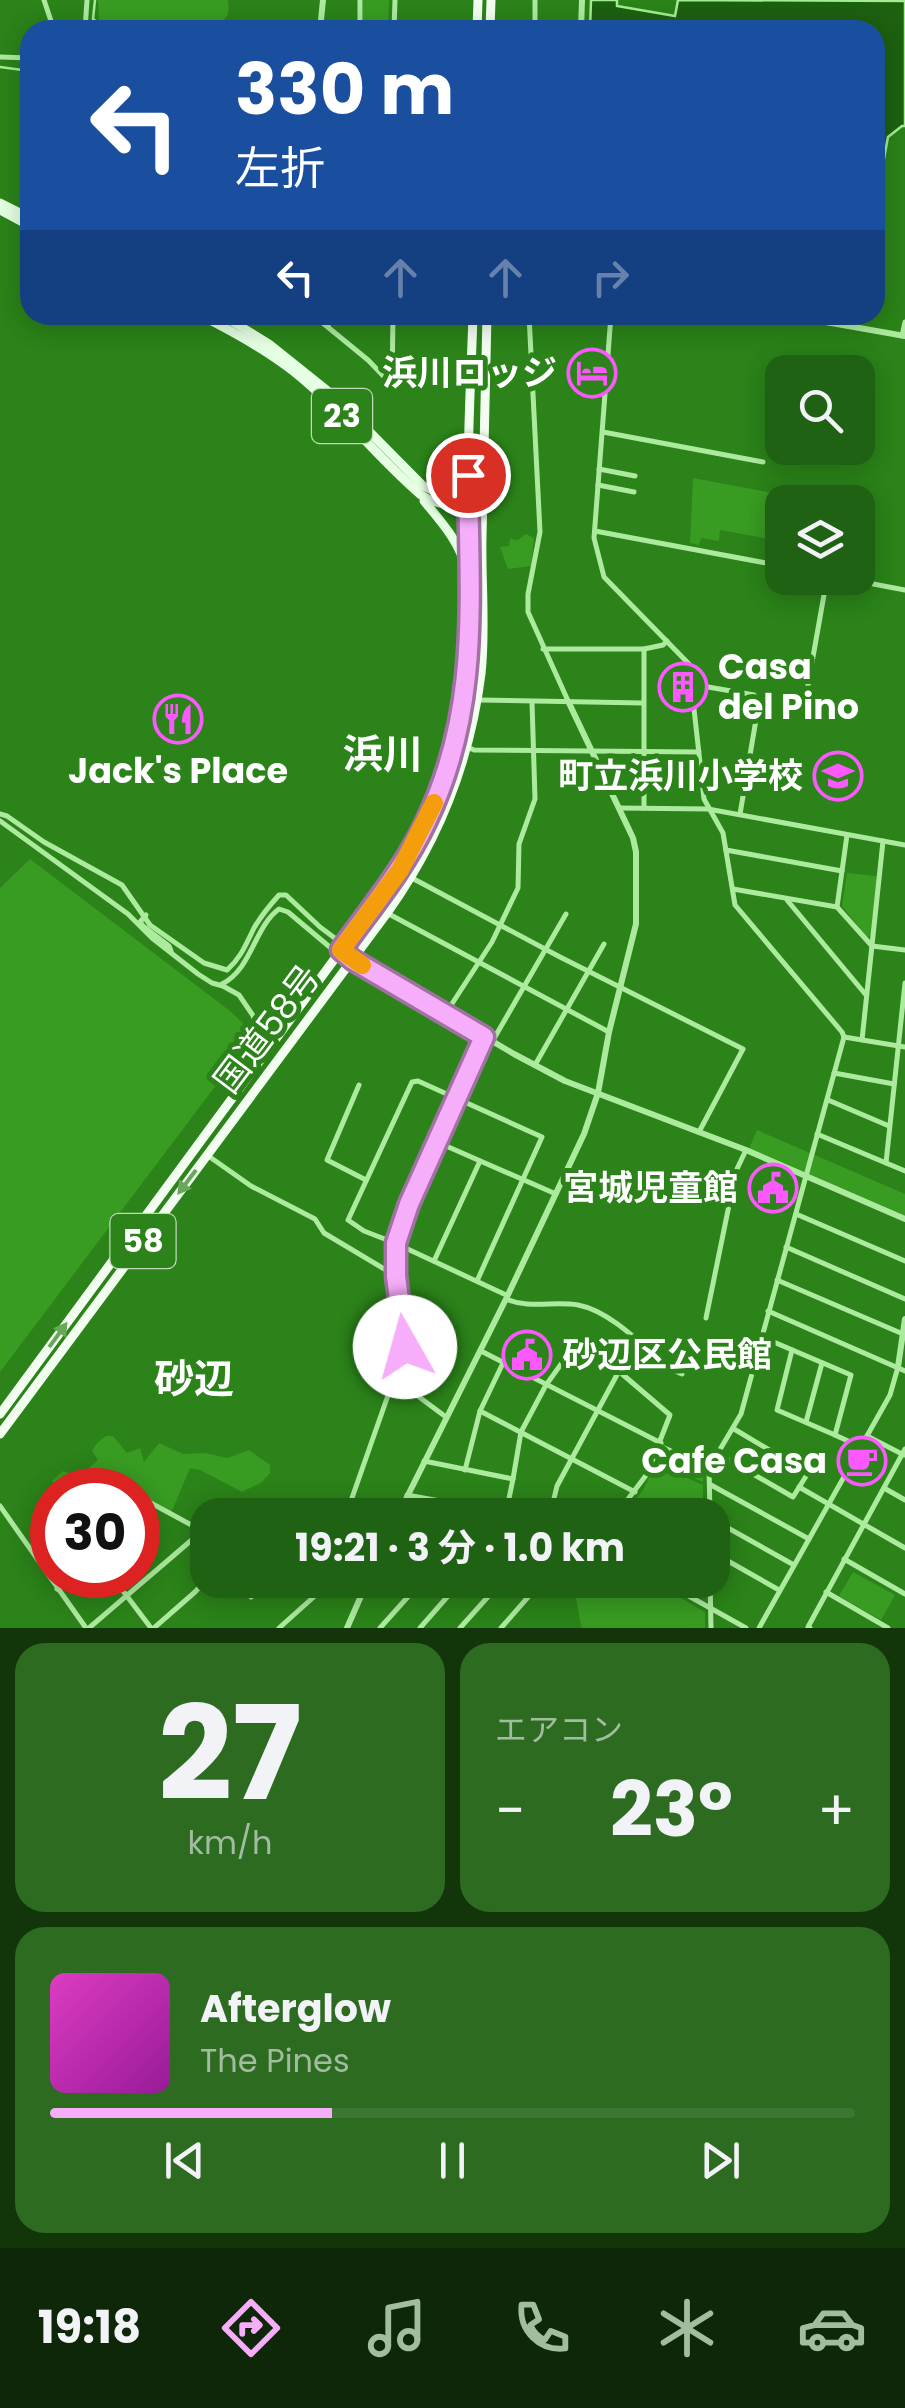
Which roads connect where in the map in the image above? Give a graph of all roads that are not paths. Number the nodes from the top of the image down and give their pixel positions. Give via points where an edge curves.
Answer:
1 (905, 322) edge
2 (219, 325) edge
3 (238, 325) edge
4 (393, 325) edge
5 (473, 325) edge
6 (487, 325) edge
7 (529, 325) edge
8 (611, 325) edge
9 (842, 325) edge
10 (328, 326) edge
11 (904, 336) edge
12 (602, 432) junction
13 (763, 462) dead end
14 (599, 470) junction
15 (635, 476) dead end
16 (598, 485) junction
17 (414, 489) junction
18 (634, 492) dead end
19 (468, 499) junction
20 (483, 499) junction
21 (594, 531) junction
22 (765, 563) edge
23 (470, 584) junction
24 (875, 584) edge
25 (905, 590) edge
26 (824, 595) edge
27 (667, 641) junction
28 (542, 649) junction
29 (644, 649) junction
30 (691, 684) junction
31 (808, 685) dead end
32 (476, 700) junction
33 (532, 702) junction
34 (569, 703) junction
35 (643, 703) junction
36 (467, 747) junction
37 (592, 750) junction
38 (533, 751) junction
39 (644, 751) junction
40 (699, 752) junction
41 (620, 808) junction
42 (644, 808) junction
43 (708, 809) junction
44 (740, 814) junction
45 (0, 818) edge
46 (847, 834) junction
47 (883, 841) junction
48 (905, 845) edge
49 (726, 850) junction
50 (842, 871) junction
51 (412, 878) junction
52 (733, 888) junction
53 (785, 898) junction
54 (837, 907) junction
55 (387, 913) junction
56 (566, 914) dead end
57 (500, 923) junction
58 (158, 934) junction
59 (604, 944) dead end
60 (872, 946) junction
61 (546, 949) junction
62 (341, 950) junction
63 (905, 950) edge
64 (353, 960) junction
65 (479, 964) junction
66 (590, 972) junction
67 (905, 983) edge
68 (218, 985) junction
69 (620, 986) junction
70 (524, 987) junction
71 (867, 996) junction
72 (568, 1010) junction
73 (446, 1013) junction
74 (254, 1017) joint
75 (609, 1032) junction
76 (844, 1038) junction
77 (488, 1040) junction
78 (862, 1040) junction
79 (901, 1047) edge
80 (535, 1066) junction
81 (834, 1072) junction
82 (894, 1084) junction
83 (359, 1085) dead end
84 (598, 1094) junction
85 (457, 1099) junction
86 (827, 1100) junction
87 (219, 1116) junction
88 (890, 1126) junction
89 (699, 1132) junction
90 (817, 1134) junction
91 (437, 1142) junction
92 (746, 1150) junction
93 (207, 1156) junction
94 (480, 1161) junction
95 (886, 1163) junction
96 (905, 1171) edge
97 (806, 1176) junction
98 (522, 1179) junction
99 (366, 1180) junction
100 (556, 1194) junction
101 (796, 1214) junction
102 (905, 1219) edge
103 (396, 1243) junction
104 (786, 1247) junction
105 (434, 1261) junction
106 (905, 1261) edge
107 (396, 1276) junction
108 (777, 1280) junction
109 (477, 1281) junction
110 (507, 1297) junction
111 (905, 1298) edge
112 (768, 1311) junction
113 (706, 1318) dead end
114 (905, 1320) edge
115 (904, 1334) edge
116 (761, 1337) junction
117 (792, 1350) junction
118 (480, 1351) junction
119 (503, 1363) junction
120 (822, 1363) junction
121 (901, 1369) edge
122 (619, 1372) junction
123 (682, 1374) dead end
124 (395, 1379) junction
125 (546, 1385) junction
126 (480, 1411) junction
127 (596, 1411) junction
128 (0, 1414) edge
129 (446, 1417) junction
130 (806, 1422) junction
131 (734, 1429) junction
132 (522, 1432) junction
133 (0, 1434) edge
134 (835, 1435) junction
135 (867, 1436) junction
136 (660, 1445) junction
137 (861, 1447) junction
138 (904, 1453) edge
139 (718, 1454) junction
140 (572, 1459) junction
141 (424, 1462) junction
142 (709, 1468) junction
143 (466, 1470) junction
144 (513, 1480) junction
145 (710, 1484) junction
146 (800, 1487) junction
147 (884, 1488) junction
148 (635, 1492) junction
149 (407, 1495) junction
150 (352, 1498) edge
151 (406, 1498) edge
152 (424, 1498) edge
153 (509, 1498) edge
154 (554, 1498) edge
155 (630, 1498) edge
156 (710, 1498) edge
157 (905, 1500) edge
158 (828, 1505) junction
159 (0, 1506) edge
160 (160, 1508) edge
161 (190, 1524) edge
162 (862, 1524) junction
163 (730, 1528) edge
164 (809, 1539) junction
165 (190, 1544) edge
166 (905, 1548) edge
167 (30, 1549) edge
168 (844, 1559) junction
169 (730, 1562) edge
170 (794, 1565) junction
171 (160, 1570) edge
172 (780, 1591) junction
173 (825, 1592) junction
174 (905, 1594) edge
175 (190, 1596) edge
176 (65, 1598) edge
177 (127, 1598) edge
178 (129, 1598) edge
179 (313, 1598) edge
180 (360, 1598) edge
181 (407, 1598) edge
182 (446, 1598) edge
183 (486, 1598) edge
184 (527, 1598) edge
185 (692, 1598) edge
186 (710, 1598) edge
187 (710, 1608) junction
188 (88, 1628) edge
189 (152, 1628) edge
190 (279, 1628) edge
191 (347, 1628) edge
192 (380, 1628) edge
193 (420, 1628) edge
194 (460, 1628) edge
195 (501, 1628) edge
196 (711, 1628) edge
197 (746, 1628) edge
198 (759, 1628) edge
199 (810, 1628) edge
200 (888, 1628) edge

1 - 11 street
2 - 17 main road, 23 via 290,368
3 - 19 main road, 23 via 334,396 423,486
4 - 10 street via 392,385
5 - 19 highway, 国道58号 / 58
6 - 20 highway, 国道58号 / 58
7 - 28 street via 540,532 528,612
8 - 12 street
9 - 11 street
12 - 13 street
12 - 14 street
14 - 15 street
14 - 16 street
16 - 18 street
16 - 21 street
17 - 19 main road, 23 via 438,504
17 - 23 main road via 460,548
19 - 20 main road, 23
19 - 23 highway, 国道58号 / 58
20 - 32 highway, 国道58号 / 58
21 - 22 street
21 - 27 street via 604,577
23 - 62 highway, 国道58号 / 58 via 466,688 444,780 400,870
24 - 25 street
26 - 31 street
27 - 29 street
27 - 30 street via 688,664
28 - 29 street
28 - 34 street
29 - 35 street
30 - 40 street
30 - 44 street via 754,695 759,702
32 - 33 street
32 - 36 highway, 国道58号 / 58
33 - 34 street
33 - 38 street
34 - 35 street
34 - 37 street
35 - 39 street
36 - 38 street
36 - 51 highway, 国道58号 / 58
37 - 38 street
37 - 39 street
37 - 41 street
38 - 57 street via 535,798 519,844 518,888
39 - 40 street
39 - 42 street
40 - 43 street
41 - 42 street
41 - 69 street via 636,852 636,924
42 - 43 street
43 - 44 street
43 - 49 street
44 - 46 street
45 - 58 street
45 - 58 street via 7,816 122,885
46 - 47 street
46 - 50 street
47 - 48 street
47 - 60 street
49 - 50 street
49 - 52 street
50 - 54 street
51 - 55 highway, 国道58号 / 58
51 - 57 street
52 - 53 street
52 - 76 street via 734,905
53 - 54 street
53 - 71 street
54 - 60 street
55 - 64 highway, 国道58号 / 58
55 - 65 street
56 - 61 street
57 - 61 street
57 - 65 street
58 - 62 street via 227,970 279,894
58 - 68 street via 172,954
59 - 66 street
60 - 63 street
60 - 71 street
61 - 66 street
61 - 70 street
62 - 64 street
62 - 68 street via 279,908 235,974
62 - 87 highway, 国道58号 / 58
64 - 73 street
64 - 93 highway, 国道58号 / 58
65 - 70 street
65 - 73 street
66 - 69 street
66 - 72 street
67 - 79 street
68 - 74 street via 239,995
69 - 75 street
69 - 89 street via 743,1049
70 - 72 street
70 - 77 street
71 - 78 street
72 - 75 street
72 - 80 street
73 - 77 street
74 - 87 street via 257,1050
75 - 84 street
76 - 78 street
76 - 81 street
77 - 80 street
77 - 85 street
78 - 79 street
79 - 82 street
80 - 84 street
81 - 82 street
81 - 86 street
82 - 88 street
83 - 99 street via 327,1160
84 - 89 street
84 - 100 street
85 - 91 street
85 - 98 street via 542,1137
85 - 99 street via 412,1082
86 - 88 street
86 - 90 street
128 -> 87 highway, 国道58号 / 58
88 - 95 street
89 - 92 street
90 - 95 street
90 - 97 street
91 - 94 street
91 - 103 street
92 - 97 street
92 - 113 street
93 - 107 street via 316,1219 324,1233
93 -> 133 highway, 国道58号 / 58
94 - 98 street
94 - 105 street
95 - 96 street
97 - 101 street
97 - 102 street
98 - 100 street
98 - 109 street
99 - 103 street via 348,1220
100 - 110 street
101 - 104 street
101 - 106 street
103 - 105 street
103 - 107 street
104 - 108 street
104 - 111 street
105 - 109 street
107 - 124 street via 405,1347
108 - 112 street
108 - 115 street
109 - 110 street
110 - 118 street
110 - 123 street via 518,1304 579,1305 606,1315
112 - 116 street
112 - 121 street
114 - 115 street
115 - 121 street
116 - 117 street
116 - 131 street
117 - 120 street
117 - 130 street via 777,1410
118 - 119 street
118 - 129 street
119 - 125 street
119 - 126 street
120 - 130 street
120 - 134 street via 851,1376
121 - 135 street
122 - 125 street via 580,1338
122 - 127 street
122 - 136 street via 670,1416
124 - 129 street
124 - 150 street
125 - 127 street
125 - 132 street
126 - 132 street
126 - 143 street
127 - 136 street
127 - 140 street
129 - 141 street
130 - 134 street
131 - 139 street
131 - 146 street via 808,1474
132 - 140 street
132 - 144 street
134 - 137 street
135 - 137 street
135 - 138 street
136 - 142 street
136 - 148 street
137 - 158 street
138 - 147 street
139 - 142 street
139 - 146 street via 793,1497
140 - 148 street
140 - 154 street
141 - 143 street
141 - 149 street
142 - 145 street
143 - 144 street
144 - 153 street
145 - 156 street
145 - 164 street
146 - 158 street
147 - 157 street
147 - 162 street
148 - 155 street
149 - 151 street
149 - 152 street
158 - 162 street
158 - 164 street
159 - 167 street
160 - 161 street
162 - 166 street
162 - 168 street
163 - 170 street
164 - 170 street
165 - 171 street
168 - 173 street
168 - 174 street
169 - 172 street
170 - 172 street
172 - 198 street
173 - 199 street
173 - 200 street
175 - 189 street
176 - 188 street
177 - 188 street
178 - 189 street
179 - 190 street
180 - 191 street
181 - 192 street
182 - 193 street
183 - 194 street
184 - 195 street
185 - 187 street
186 - 187 street
187 - 196 street
187 - 197 street

